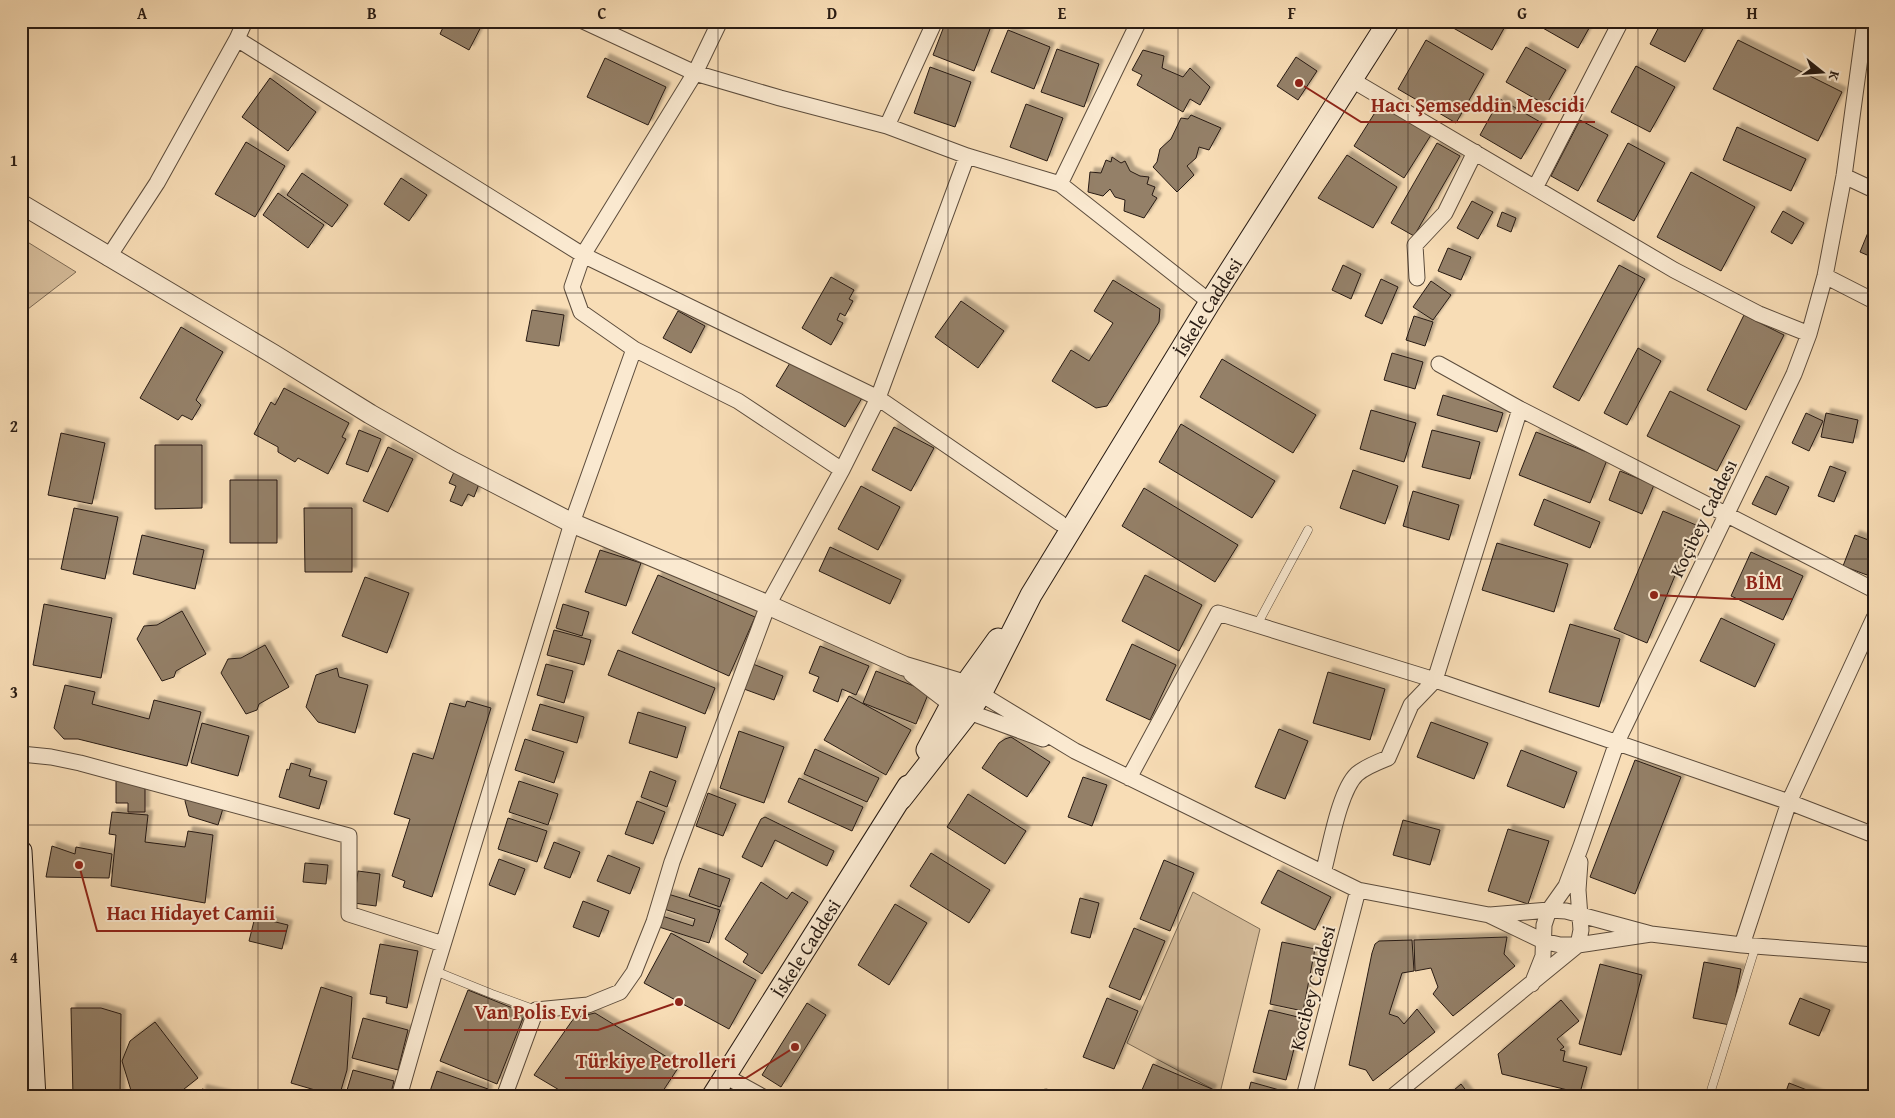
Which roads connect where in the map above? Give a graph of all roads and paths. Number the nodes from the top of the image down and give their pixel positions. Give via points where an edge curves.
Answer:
1 (245, 21) edge
2 (583, 21) edge
3 (720, 21) edge
4 (935, 21) edge
5 (1139, 21) edge
6 (1389, 21) edge
7 (1621, 21) edge
8 (1865, 21) edge
9 (237, 39) junction
10 (695, 73) junction
11 (1352, 80) junction
12 (887, 126) junction
13 (1476, 152) junction
14 (967, 156) junction
15 (1844, 176) junction
16 (1060, 184) junction
17 (1535, 188) junction
18 (1874, 190) edge
19 (21, 204) edge
20 (583, 255) junction
21 (108, 258) junction
22 (1825, 276) junction
23 (1417, 278) dead end
24 (1874, 301) edge
25 (1210, 302) junction
26 (1809, 334) junction
27 (634, 349) junction
28 (1439, 364) dead end
29 (878, 398) junction
30 (1520, 409) junction
31 (842, 470) junction
32 (1727, 514) junction
33 (572, 522) junction
34 (1060, 523) dead end
35 (1308, 530) dead end
36 (1874, 590) edge
37 (768, 605) junction
38 (1874, 618) edge
39 (1257, 625) junction
40 (904, 666) junction
41 (1436, 680) junction
42 (973, 689) junction
43 (961, 707) junction
44 (1616, 742) junction
45 (1075, 751) junction
46 (21, 754) edge
47 (1129, 778) junction
48 (1789, 802) junction
49 (1874, 835) edge
50 (1581, 846) junction
51 (21, 851) edge
52 (1323, 873) junction
53 (1358, 890) junction
54 (1549, 910) junction
55 (1489, 915) junction
56 (1581, 915) junction
57 (1651, 934) junction
58 (1543, 941) junction
59 (444, 944) junction
60 (1578, 945) junction
61 (1749, 945) junction
62 (1874, 955) edge
63 (435, 971) junction
64 (1532, 984) junction
65 (536, 1010) junction
66 (725, 1076) junction
67 (25, 1088) edge
68 (399, 1097) edge
69 (504, 1097) edge
70 (712, 1097) edge
71 (763, 1097) edge
72 (1044, 1097) edge
73 (1053, 1097) edge
74 (1304, 1097) edge
75 (1392, 1097) edge
76 (1709, 1097) edge

1 - 9 street
2 - 10 street
3 - 10 street
4 - 12 street
5 - 16 street
6 - 11 main road, İskele Caddesi
7 - 17 street
8 - 15 street, Koçibey Caddesı
9 - 20 street
9 - 21 street via 157,183
10 - 12 street
10 - 20 street
11 - 13 street
11 - 25 main road, İskele Caddesi
12 - 14 street
13 - 17 street
13 - 23 street via 1445,212 1416,245
14 - 16 street
14 - 29 street
15 - 18 street
15 - 22 street, Koçibey Caddesı
16 - 25 street
17 - 26 street via 1674,270 1759,314
19 - 21 street
20 - 27 street via 572,287 581,312
20 - 29 street
21 - 33 street via 452,461
22 - 24 street
22 - 26 street, Koçibey Caddesı
25 - 42 main road, İskele Caddesi
26 - 32 street, Koçibey Caddesı via 1794,374
27 - 31 street via 738,401
27 - 33 street
28 - 30 street
29 - 31 street
29 - 34 street
30 - 32 street
30 - 41 street
31 - 37 street
32 - 36 street
32 - 44 street, Koçibey Caddesı
33 - 37 street
33 - 59 street
35 - 39 lane
37 - 40 street
37 - 65 street via 634,972 620,992 588,1005
38 - 48 street
39 - 41 street
39 - 47 street via 1218,613
40 - 42 street
40 - 43 street
41 - 44 street
41 - 52 street via 1411,705 1388,758 1356,775 1344,793
42 - 43 main road, İskele Caddesi
42 - 45 street
43 - 45 street
43 - 66 main road, İskele Caddesi
44 - 48 street
44 - 50 street, Koçibey Caddesı
45 - 47 street
46 - 59 street via 80,763 349,836 349,914
47 - 52 street
48 - 49 street
48 - 61 street
50 - 54 street, Koçibey Caddesı via 1566,886
50 - 56 street, Koçibey Caddesı via 1578,890
51 - 67 main road
52 - 53 street
53 - 55 street
53 - 74 street, Kocibey Caddesi
54 - 55 street
54 - 56 street
54 - 58 street
55 - 58 street
56 - 57 street
56 - 60 street
57 - 60 street
57 - 61 street
58 - 60 street
58 - 64 street via 1543,956
59 - 63 street
60 - 64 street
61 - 62 street
61 - 76 lane
63 - 65 lane
63 - 68 street
64 - 75 street
65 - 69 street
66 - 70 main road, İskele Caddesi
66 - 71 street
72 - 73 lane via 1046,1093

